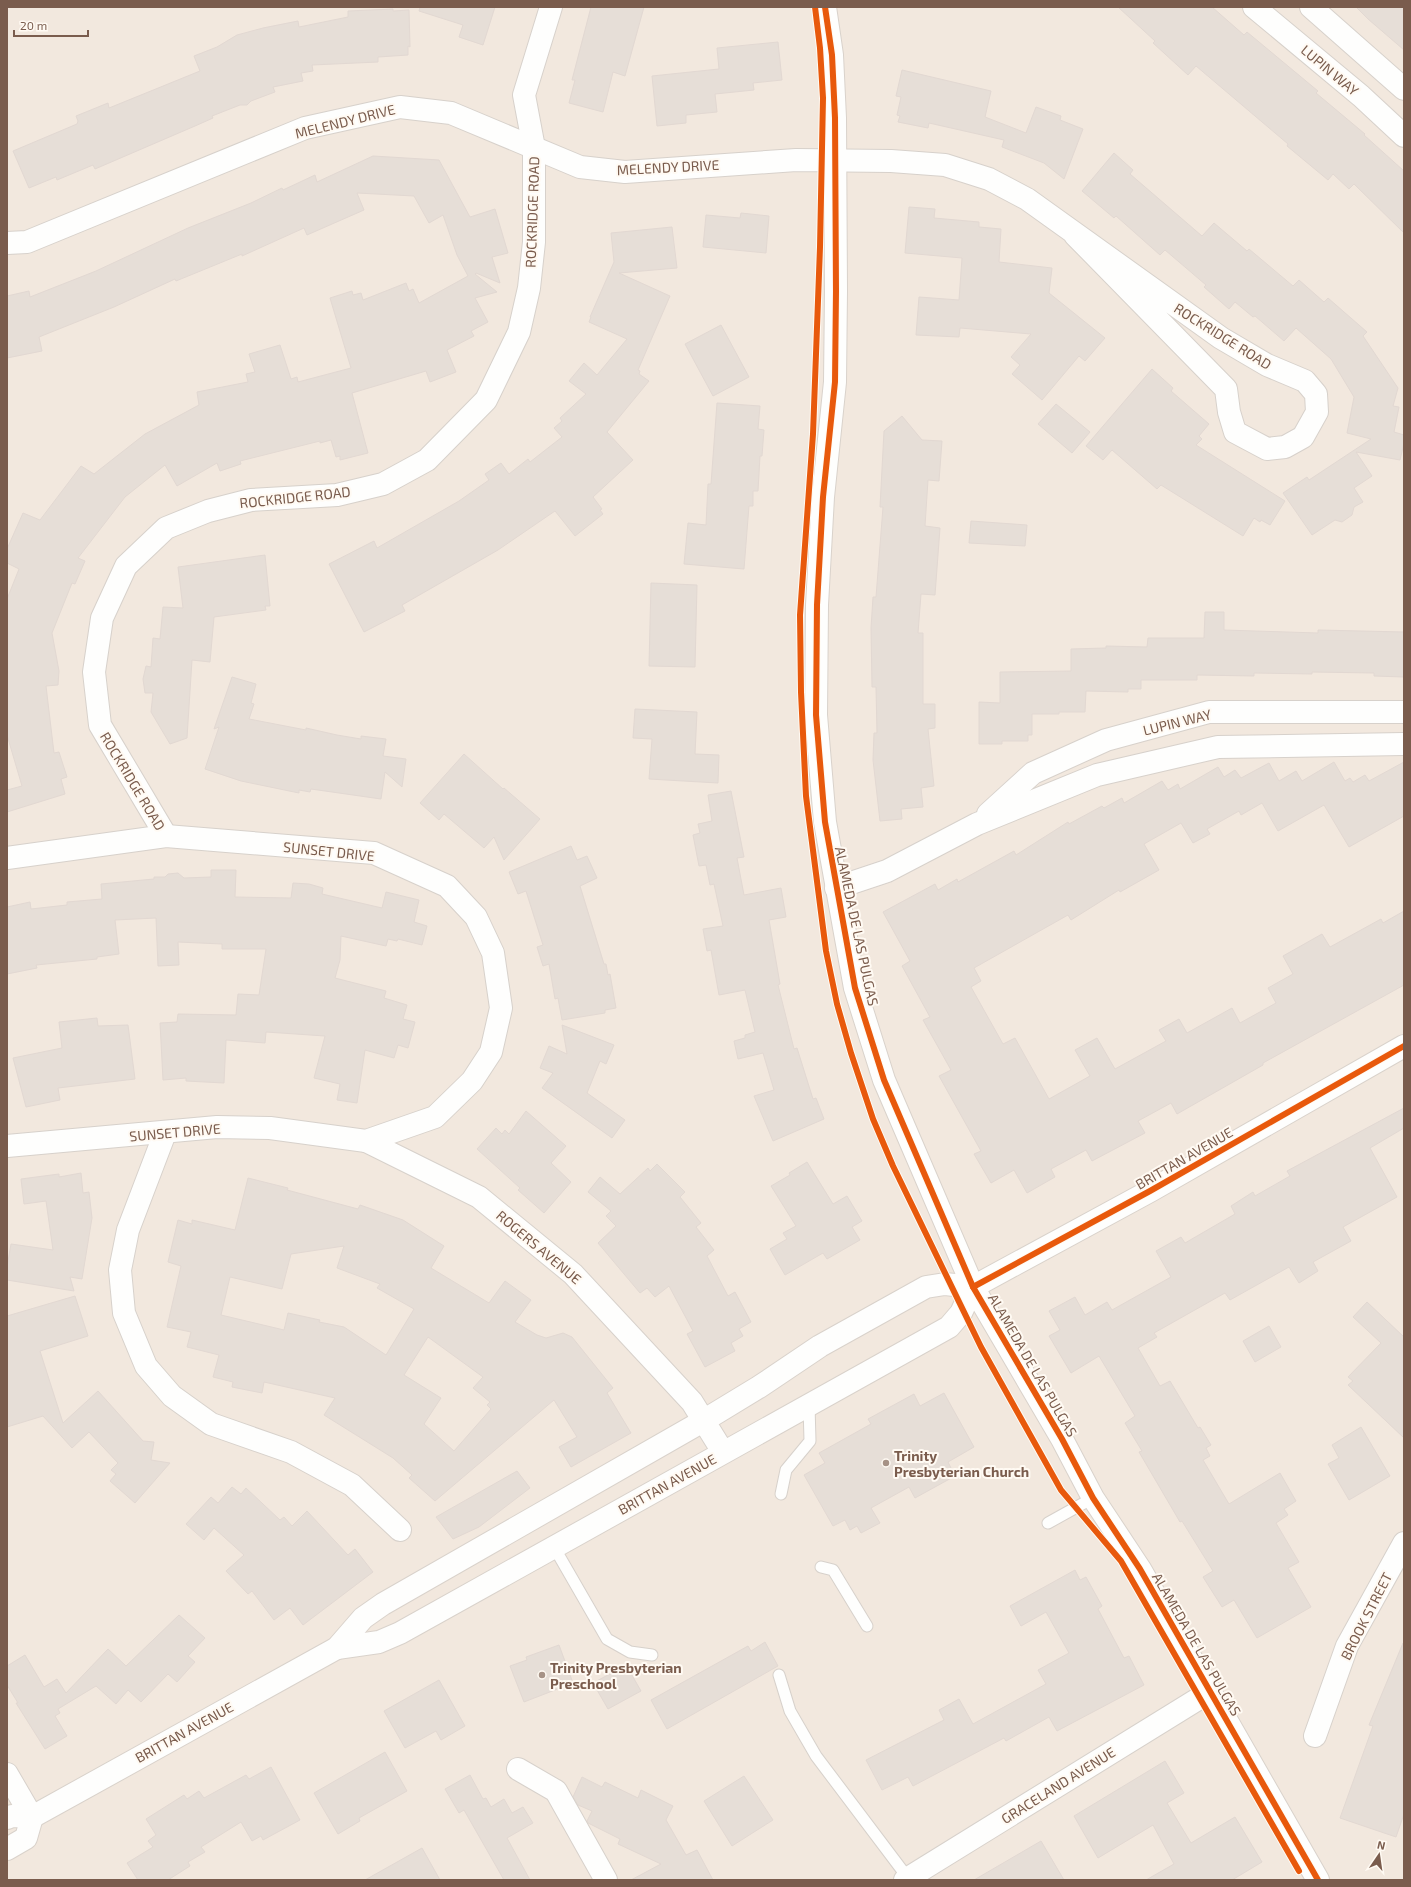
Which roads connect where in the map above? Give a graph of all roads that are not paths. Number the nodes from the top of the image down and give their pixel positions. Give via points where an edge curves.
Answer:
1 (552, 7) edge
2 (825, 7) edge
3 (1254, 7) edge
4 (1311, 7) edge
5 (1404, 89) edge
6 (1404, 136) edge
7 (534, 148) junction
8 (836, 160) junction
9 (1075, 235) junction
10 (7, 243) edge
11 (1404, 712) edge
12 (1404, 744) edge
13 (977, 824) junction
14 (166, 836) junction
15 (7, 858) edge
16 (836, 888) junction
17 (1404, 1046) edge
18 (166, 1133) junction
19 (366, 1141) junction
20 (7, 1146) edge
21 (974, 1287) junction
22 (809, 1405) junction
23 (703, 1420) junction
24 (723, 1452) junction
25 (781, 1494) dead end
26 (1093, 1498) junction
27 (1048, 1524) dead end
28 (400, 1530) dead end
29 (1404, 1543) edge
30 (554, 1547) junction
31 (821, 1567) dead end
32 (867, 1626) dead end
33 (337, 1648) junction
34 (652, 1655) dead end
35 (779, 1675) dead end
36 (1211, 1691) junction
37 (1315, 1736) dead end
38 (518, 1769) dead end
39 (7, 1774) edge
40 (32, 1817) junction
41 (7, 1818) edge
42 (7, 1849) edge
43 (906, 1879) edge
44 (606, 1880) edge
45 (1318, 1880) edge

1 - 7 street, ROCKRIDGE ROAD via 524,95
2 - 8 street, ALAMEDA DE LAS PULGAS via 832,55
3 - 6 street, LUPIN WAY via 1361,96
4 - 5 street
7 - 8 street, MELENDY DRIVE via 580,168 625,172 789,160
7 - 10 street, MELENDY DRIVE via 451,113 400,107 305,128 27,242
7 - 14 street, ROCKRIDGE ROAD via 534,242 529,288 519,332 486,400 427,460 383,484 337,495 251,500 208,511 166,528 126,566 102,618 94,672 100,725
8 - 9 street, ROCKRIDGE ROAD via 945,165 989,179 1027,199
8 - 16 street, ALAMEDA DE LAS PULGAS via 835,382 823,497 816,715 825,822
9 - 9 street, ROCKRIDGE ROAD via 1226,389 1235,432 1267,449 1285,447 1303,437 1317,412 1316,394 1305,381 1267,365 1221,338
11 - 13 street, LUPIN WAY via 1209,712 1106,740 1033,773
12 - 13 street, LUPIN WAY via 1218,747 1097,775
13 - 16 street, LUPIN WAY via 887,871
14 - 15 street, SUNSET DRIVE
14 - 19 street, SUNSET DRIVE via 374,853 447,886 476,917 493,953 501,1008 491,1052 472,1081 435,1117
16 - 21 street, ALAMEDA DE LAS PULGAS via 855,988 884,1080
17 - 21 street, BRITTAN AVENUE via 1150,1191
18 - 19 street, SUNSET DRIVE via 217,1127 270,1128
18 - 20 street, SUNSET DRIVE
18 - 28 street via 128,1230 120,1270 124,1313 146,1366 172,1396 211,1424 291,1452 352,1485
19 - 23 street, ROGERS AVENUE via 479,1197 573,1274 692,1402
21 - 22 street, BRITTAN AVENUE via 961,1313 950,1327
21 - 23 street, BRITTAN AVENUE via 945,1284 926,1287 820,1346 759,1387
21 - 26 street, ALAMEDA DE LAS PULGAS
22 - 24 street, BRITTAN AVENUE
22 - 25 lane via 810,1441 786,1470
23 - 24 street, ROGERS AVENUE
23 - 33 street, BRITTAN AVENUE via 383,1604 363,1618
24 - 30 street, BRITTAN AVENUE
26 - 27 lane
26 - 36 street, ALAMEDA DE LAS PULGAS via 1140,1569
29 - 37 street, BROOK STREET via 1348,1646
30 - 33 street, BRITTAN AVENUE via 400,1633 379,1642
30 - 34 lane via 607,1638 630,1652
31 - 32 lane via 833,1570
33 - 40 street, BRITTAN AVENUE
35 - 43 lane via 790,1711 816,1756
36 - 43 street, GRACELAND AVENUE
36 - 45 street, ALAMEDA DE LAS PULGAS
38 - 44 street via 556,1791
39 - 40 street
40 - 41 street
40 - 42 street via 26,1838

